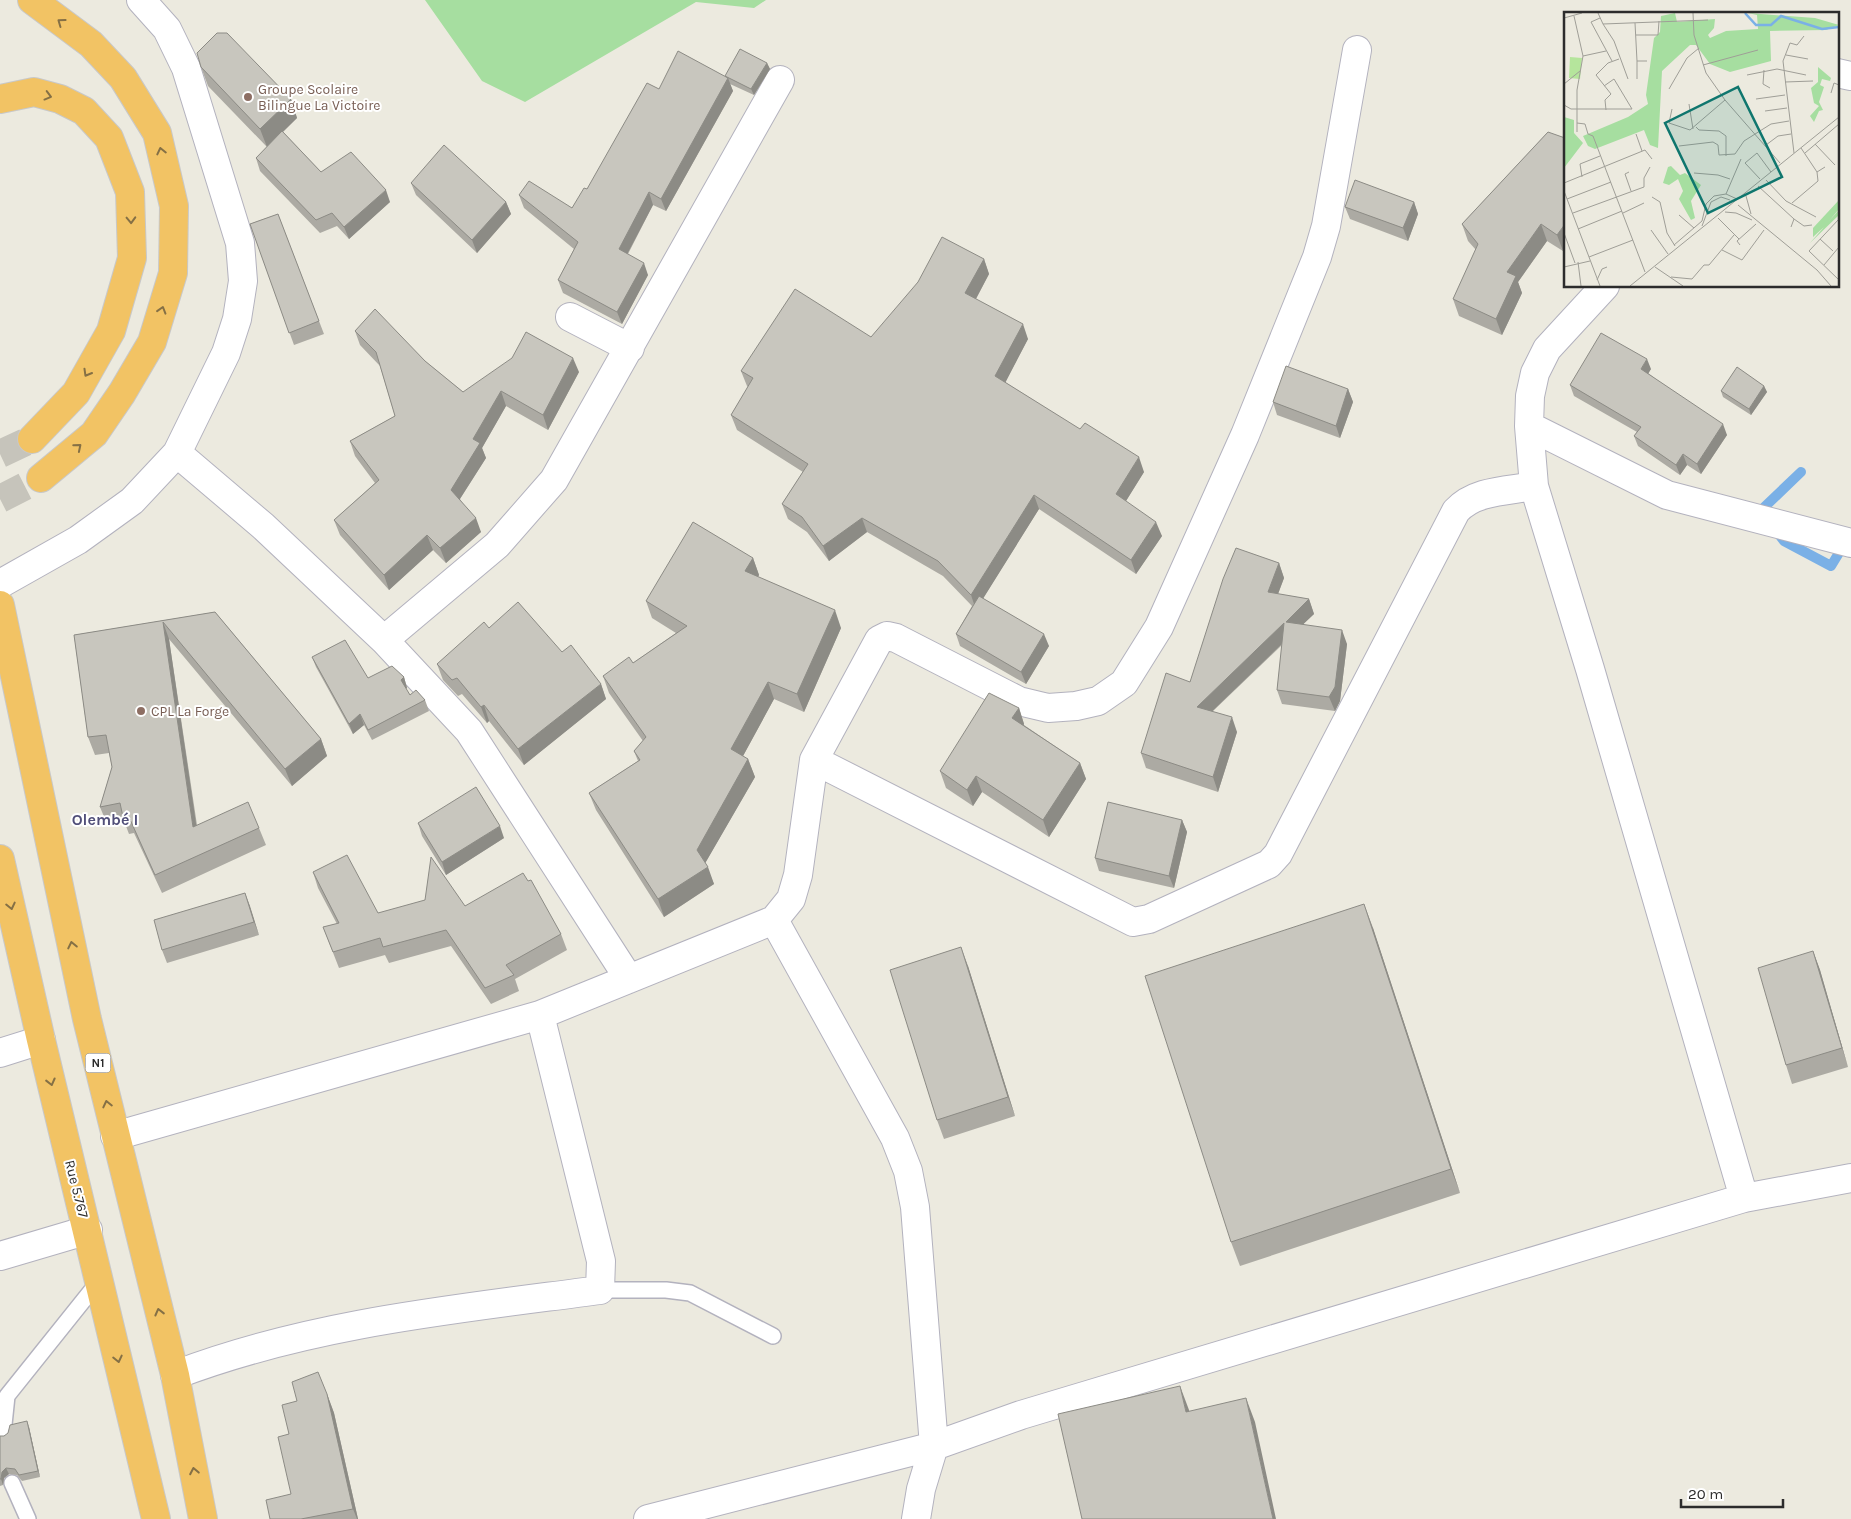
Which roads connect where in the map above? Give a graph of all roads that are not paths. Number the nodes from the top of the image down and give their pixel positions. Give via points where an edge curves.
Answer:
1 (32, 0) edge
2 (141, 0) edge
3 (1356, 50) dead end
4 (1838, 73) edge
5 (1851, 76) edge
6 (780, 80) dead end
7 (0, 99) edge
8 (1603, 288) edge
9 (570, 317) dead end
10 (630, 348) junction
11 (1529, 426) junction
12 (32, 439) tunnel mouth
13 (176, 453) junction
14 (41, 478) tunnel mouth
15 (1534, 486) junction
16 (1851, 543) edge
17 (0, 584) edge
18 (0, 606) edge
19 (384, 640) junction
20 (814, 760) junction
21 (0, 858) edge
22 (774, 920) junction
23 (630, 979) junction
24 (540, 1015) junction
25 (41, 1040) junction
26 (0, 1053) edge
27 (115, 1136) junction
28 (1851, 1178) edge
29 (1744, 1198) junction
30 (88, 1230) junction
31 (0, 1256) edge
32 (99, 1281) junction
33 (600, 1290) junction
34 (773, 1336) dead end
35 (175, 1375) junction
36 (3, 1434) edge
37 (934, 1446) junction
38 (12, 1483) dead end
39 (661, 1518) edge
40 (28, 1519) edge
41 (156, 1519) edge
42 (203, 1519) edge
43 (916, 1519) edge

14 -> 1 highway via 94,434 152,342 173,273 174,206 157,133 124,78 91,44
2 - 13 street via 167,29 186,68 240,243 243,281 237,320 226,353
3 - 20 street via 1326,226 1317,257 1246,435 1159,627 1124,682 1098,700 1048,708 1019,702 887,636 879,640
4 - 5 street
6 - 10 street
7 -> 12 highway via 34,92 60,99 84,111 109,138 130,192 132,258 111,330 76,393
8 - 11 street via 1547,349 1535,373
9 - 10 street
10 - 19 street via 554,480 497,545
11 - 15 street
11 - 16 street via 1667,495
13 - 17 street via 132,501 78,540
13 - 19 street via 263,526
15 - 20 street via 1476,497 1464,502 1456,511 1278,854 1269,864 1149,919 1134,922
15 - 29 street
27 -> 18 highway, N1 via 87,1019
19 - 23 street via 469,731
20 - 22 street via 798,876 791,899
21 -> 25 highway, Rue 5.767
22 - 23 street
22 - 37 street via 895,1138 908,1171 915,1207
23 - 24 street
24 - 27 street
24 - 33 street via 601,1261
25 - 26 street
25 -> 30 highway, Rue 5.767
35 -> 27 highway, N1
28 - 29 street
29 - 37 street via 1020,1415
30 - 31 street
30 - 32 highway, Rue 5.767
32 - 36 lane via 7,1396
32 -> 41 highway, Rue 5.767
33 - 34 lane via 690,1293
33 - 35 street via 383,1319 261,1346
42 -> 35 highway, N1
37 - 39 street
37 - 43 street
38 - 40 lane

